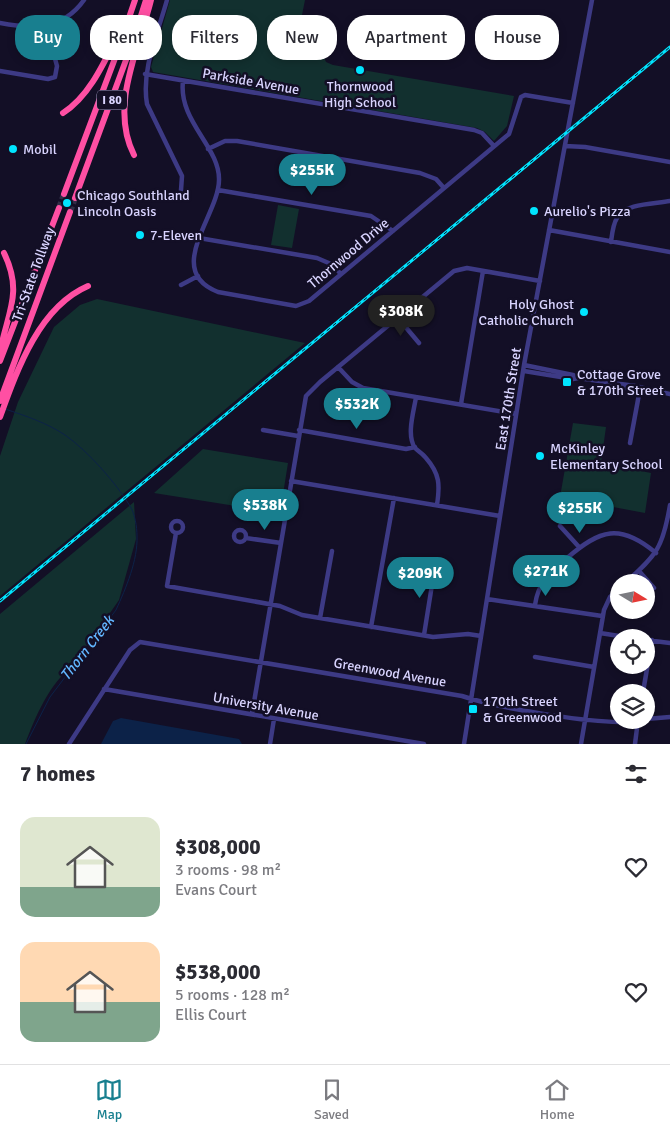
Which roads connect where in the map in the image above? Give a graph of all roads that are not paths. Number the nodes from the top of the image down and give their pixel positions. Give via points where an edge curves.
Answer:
1 (84, 0) edge
2 (146, 0) edge
3 (151, 0) edge
4 (167, 0) edge
5 (592, 0) edge
6 (134, 3) edge
7 (70, 15) edge
8 (0, 23) edge
9 (15, 25) edge
10 (55, 60) edge
11 (0, 71) edge
12 (146, 74) junction
13 (184, 81) junction
14 (573, 103) junction
15 (63, 113) dead end
16 (494, 146) junction
17 (565, 146) junction
18 (208, 149) junction
19 (134, 155) dead end
20 (670, 162) edge
21 (444, 188) junction
22 (180, 190) dead end
23 (218, 190) junction
24 (64, 194) tunnel mouth
25 (75, 198) tunnel mouth
26 (670, 201) edge
27 (59, 208) tunnel mouth
28 (70, 212) tunnel mouth
29 (549, 230) junction
30 (393, 231) junction
31 (199, 238) junction
32 (610, 242) junction
33 (670, 252) edge
34 (4, 253) dead end
35 (483, 271) junction
36 (341, 274) junction
37 (198, 276) junction
38 (540, 280) junction
39 (181, 285) dead end
40 (88, 286) dead end
41 (398, 318) junction
42 (419, 343) dead end
43 (0, 352) edge
44 (0, 361) edge
45 (524, 365) junction
46 (338, 367) junction
47 (524, 371) junction
48 (578, 378) junction
49 (8, 387) junction
50 (640, 389) junction
51 (670, 394) edge
52 (416, 397) junction
53 (0, 402) edge
54 (461, 404) junction
55 (516, 414) junction
56 (0, 416) edge
57 (263, 430) dead end
58 (299, 430) junction
59 (298, 436) junction
60 (630, 443) dead end
61 (415, 447) junction
62 (291, 481) junction
63 (394, 498) junction
64 (437, 505) junction
65 (670, 505) edge
66 (500, 516) junction
67 (560, 526) dead end
68 (176, 533) dead end
69 (246, 538) dead end
70 (281, 543) junction
71 (579, 547) junction
72 (332, 551) dead end
73 (656, 553) junction
74 (436, 566) dead end
75 (639, 571) junction
76 (635, 574) edge
77 (642, 574) edge
78 (487, 598) junction
79 (610, 599) edge
80 (270, 604) junction
81 (535, 605) junction
82 (602, 616) junction
83 (320, 618) junction
84 (371, 627) junction
85 (600, 633) junction
86 (424, 635) junction
87 (610, 635) edge
88 (481, 636) junction
89 (655, 640) edge
90 (670, 643) edge
91 (535, 657) dead end
92 (260, 662) junction
93 (594, 667) junction
94 (104, 689) junction
95 (471, 699) junction
96 (252, 714) junction
97 (670, 718) edge
98 (274, 719) junction
99 (585, 719) junction
100 (655, 719) edge
101 (610, 721) edge
102 (638, 729) edge
103 (69, 744) edge
104 (270, 744) edge
105 (424, 744) edge
106 (464, 744) edge
107 (581, 744) edge
108 (635, 744) edge

1 - 7 street
2 - 25 highway, I 80 via 134,41
3 - 19 highway via 125,97 125,129
4 - 12 street
5 - 14 street, East 170th Street
6 - 15 highway via 98,73 78,101
6 - 24 highway, I 80
8 - 9 street
10 - 11 street via 58,71 55,77 48,79
12 - 13 street, Parkside Avenue
12 - 22 street via 147,104 182,176
13 - 16 street, Parkside Avenue via 474,130 482,133
13 - 18 street via 185,106
14 - 16 street, Thornwood Drive via 523,96 518,102 511,131
14 - 17 street, East 170th Street
16 - 21 street, Thornwood Drive
17 - 20 street
17 - 29 street, East 170th Street
18 - 21 street via 234,141 420,172 436,179
18 - 23 street via 218,171
21 - 30 street, Thornwood Drive
23 - 30 street via 372,216
23 - 31 street
26 - 32 street via 622,212 616,218
27 - 44 highway, Tri-State Tollway
28 - 49 highway, Tri-State Tollway
29 - 32 street
29 - 38 street, East 170th Street
30 - 36 street, Thornwood Drive
31 - 36 street via 318,258
31 - 37 street via 194,260
32 - 33 street
34 - 43 highway via 14,277 14,291
35 - 38 street
35 - 41 street via 454,270
35 - 54 street
36 - 37 street, Thornwood Drive via 306,303 296,306 218,292 207,287
37 - 39 street
38 - 45 street, East 170th Street
40 - 49 highway via 71,296 51,315
41 - 42 street
41 - 46 street
45 - 47 street, East 170th Street
45 - 48 street
46 - 52 street via 359,386
46 - 58 street via 305,399
47 - 48 street via 573,380
47 - 55 street, East 170th Street
48 - 50 street
49 - 53 highway, Tri-State Tollway
49 - 56 highway
50 - 51 street
50 - 60 street
52 - 54 street
52 - 61 street via 412,427
54 - 55 street
55 - 66 street, East 170th Street
57 - 59 street
58 - 59 street
58 - 61 street
59 - 62 street
61 - 64 street via 438,475
62 - 63 street
62 - 70 street
63 - 64 street
63 - 84 street
64 - 66 street
65 - 73 street via 666,538
66 - 78 street, East 170th Street
67 - 71 street
68 - 80 street via 167,586
69 - 70 street
70 - 80 street
71 - 73 street via 597,536 619,533 637,539
71 - 81 street via 543,581
72 - 83 street
73 - 75 street
74 - 86 street
75 - 76 street
75 - 77 street
78 - 81 street
78 - 88 street, East 170th Street
79 - 82 street
80 - 83 street
80 - 92 street
81 - 82 street
82 - 85 street
83 - 84 street
84 - 86 street
85 - 87 street
85 - 93 street
86 - 88 street
88 - 95 street, East 170th Street
89 - 90 street
91 - 93 street
92 - 94 street, Greenwood Avenue via 148,642 136,643
92 - 95 street, Greenwood Avenue
92 - 96 street
93 - 99 street
94 - 96 street, University Avenue
94 - 103 street
95 - 99 street, Greenwood Avenue
95 - 106 street, East 170th Street
96 - 98 street, University Avenue
97 - 100 street
98 - 104 street
98 - 105 street, University Avenue
99 - 101 street, Greenwood Avenue
99 - 107 street
102 - 108 street

